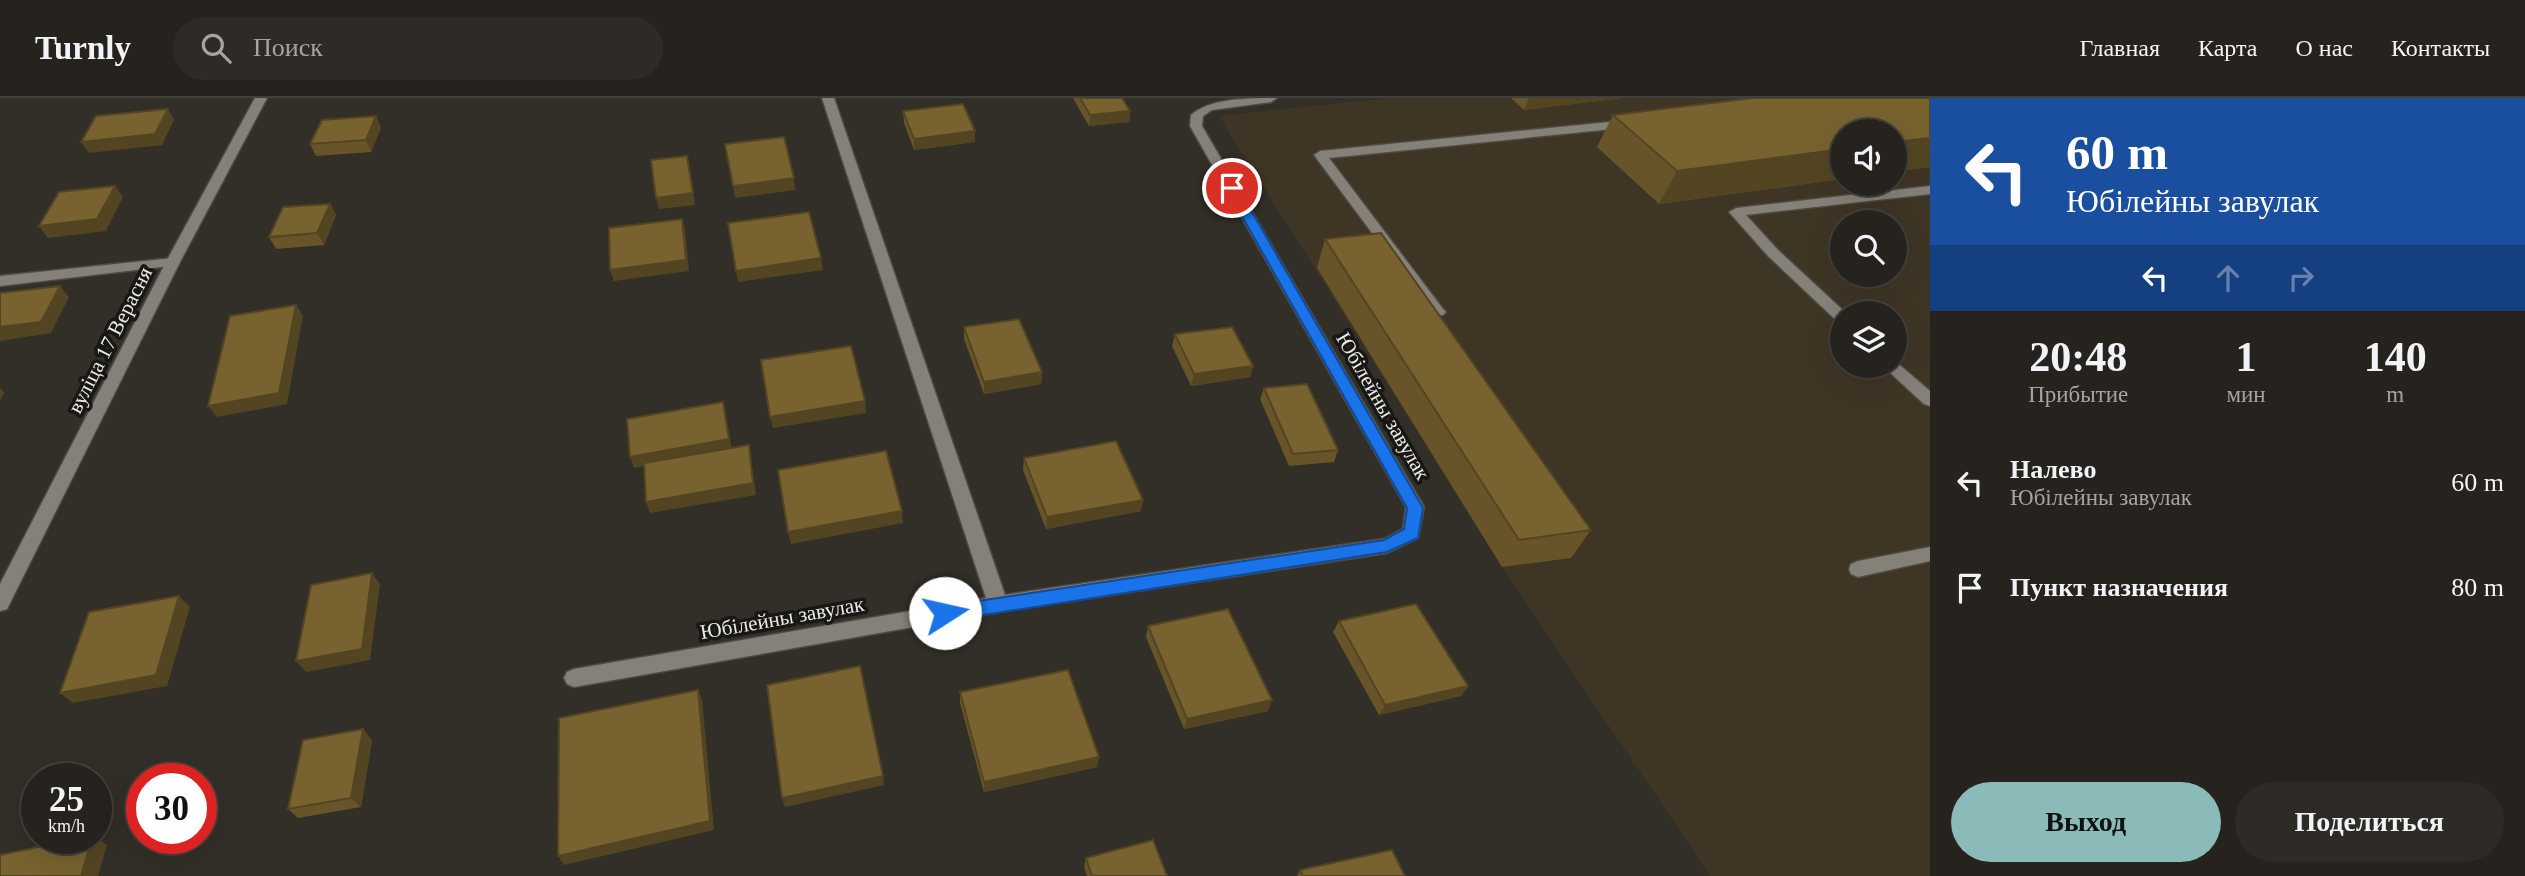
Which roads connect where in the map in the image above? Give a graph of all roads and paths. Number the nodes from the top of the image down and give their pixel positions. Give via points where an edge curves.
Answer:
1 (261, 98) edge
2 (828, 98) edge
3 (1271, 98) edge
4 (1644, 122) edge
5 (1930, 190) edge
6 (173, 262) junction
7 (0, 281) edge
8 (1830, 307) edge
9 (1438, 312) edge
10 (1906, 378) edge
11 (1930, 400) edge
12 (1930, 554) edge
13 (1858, 569) dead end
14 (0, 603) edge
15 (998, 604) junction
16 (574, 678) dead end

1 - 6 street, вуліца 17 Верасня
2 - 15 street
3 - 15 street, Юбілейны завулак via 1208,107 1197,115 1196,125 1415,508 1412,533 1387,546
4 - 9 street via 1320,155
5 - 8 street via 1736,212
6 - 7 street
6 - 14 street, вуліца 17 Верасня
10 - 11 street
12 - 13 street
15 - 16 street, Юбілейны завулак

